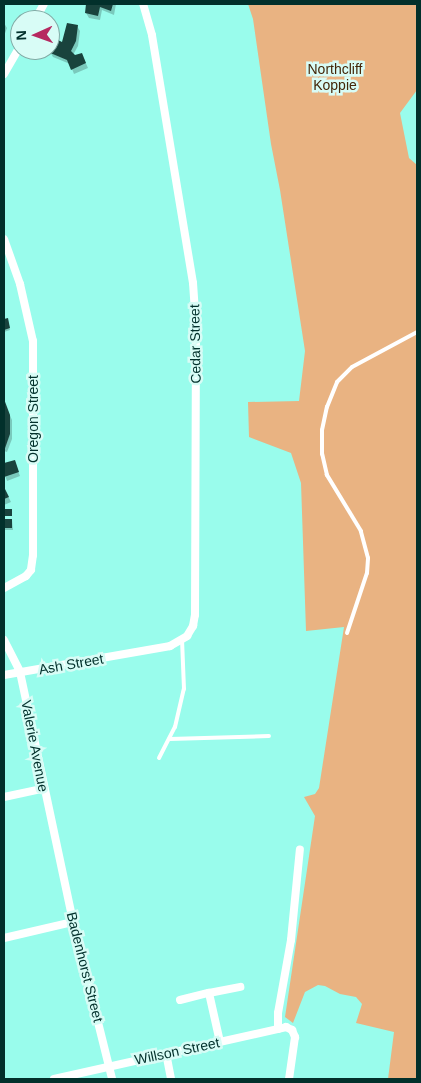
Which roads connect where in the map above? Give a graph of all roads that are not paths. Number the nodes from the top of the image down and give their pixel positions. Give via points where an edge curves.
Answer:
1 (143, 4) edge
2 (12, 60) edge
3 (4, 74) edge
4 (4, 239) edge
5 (417, 332) edge
6 (4, 588) edge
7 (347, 633) dead end
8 (4, 640) edge
9 (182, 640) junction
10 (20, 672) junction
11 (4, 675) edge
12 (268, 736) dead end
13 (170, 739) junction
14 (159, 758) dead end
15 (43, 789) junction
16 (4, 797) edge
17 (300, 849) dead end
18 (58, 855) joint
19 (73, 922) junction
20 (4, 938) edge
21 (240, 987) dead end
22 (209, 993) junction
23 (180, 1000) dead end
24 (278, 1029) junction
25 (220, 1042) junction
26 (166, 1053) junction
27 (109, 1066) junction
28 (54, 1079) edge
29 (112, 1079) edge
30 (172, 1079) edge
31 (289, 1079) edge

1 - 9 street, Cedar Street via 152,35 172,152 193,283 196,327 195,615 193,626
2 - 3 street
4 - 6 street, Oregon Street via 20,284 33,341 34,555 31,570 26,576
5 - 7 lane via 352,367 337,382 327,407 322,430 322,454 327,474 361,531 368,558 367,573
8 - 10 street, Valerie Avenue
9 - 10 street, Ash Street via 170,646
9 - 13 lane via 184,689
10 - 11 street, Ash Street
10 - 15 street, Valerie Avenue
12 - 13 lane
13 - 14 lane
15 - 16 street
15 - 18 street, Valerie Avenue
17 - 24 street
18 - 19 street, Badenhorst Street
19 - 20 street
19 - 27 street, Badenhorst Street
21 - 22 street
22 - 23 street
22 - 25 street
24 - 25 street, Willson Street
24 - 31 street via 288,1028 295,1037
25 - 26 street, Willson Street
26 - 27 street, Willson Street
26 - 30 street
27 - 28 street, Willson Street
27 - 29 street, Badenhorst Street

